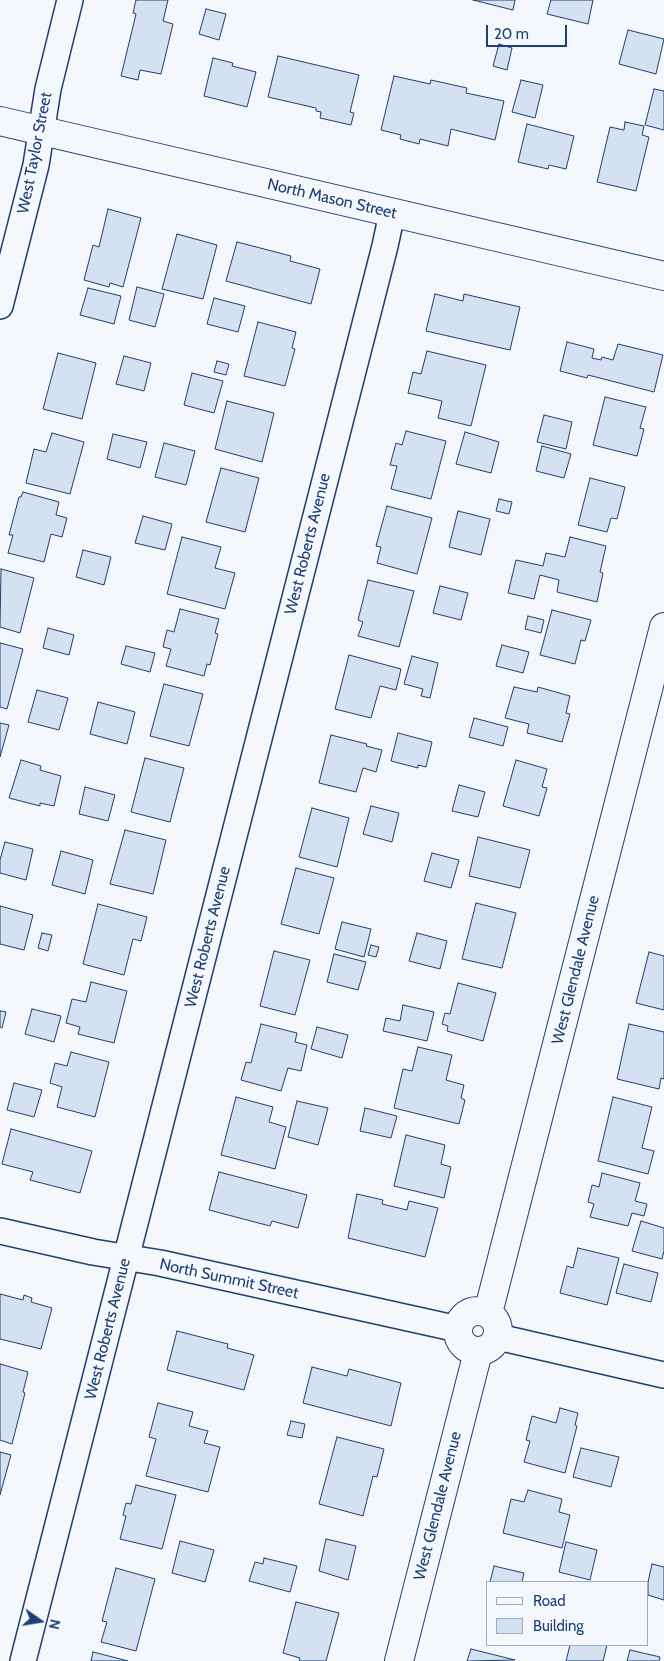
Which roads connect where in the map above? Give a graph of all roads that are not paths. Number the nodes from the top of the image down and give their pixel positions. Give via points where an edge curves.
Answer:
1 (70, 0) edge
2 (0, 121) edge
3 (42, 131) junction
4 (392, 212) junction
5 (664, 276) edge
6 (0, 306) edge
7 (664, 627) edge
8 (0, 1231) edge
9 (126, 1258) junction
10 (458, 1329) joint
11 (488, 1334) junction
12 (664, 1375) edge
13 (23, 1661) edge
14 (399, 1661) edge

1 - 3 street, West Taylor Street via 48,89
2 - 3 street, North Mason Street
3 - 4 street, North Mason Street
3 - 6 street, West Taylor Street
4 - 5 street, North Mason Street
4 - 9 street, West Roberts Avenue
7 - 11 street, West Glendale Avenue
8 - 9 street, North Summit Street
9 - 10 street, North Summit Street
9 - 13 street, West Roberts Avenue
10 - 11 street via 460,1342 465,1347
11 - 12 street
11 - 14 street, West Glendale Avenue

